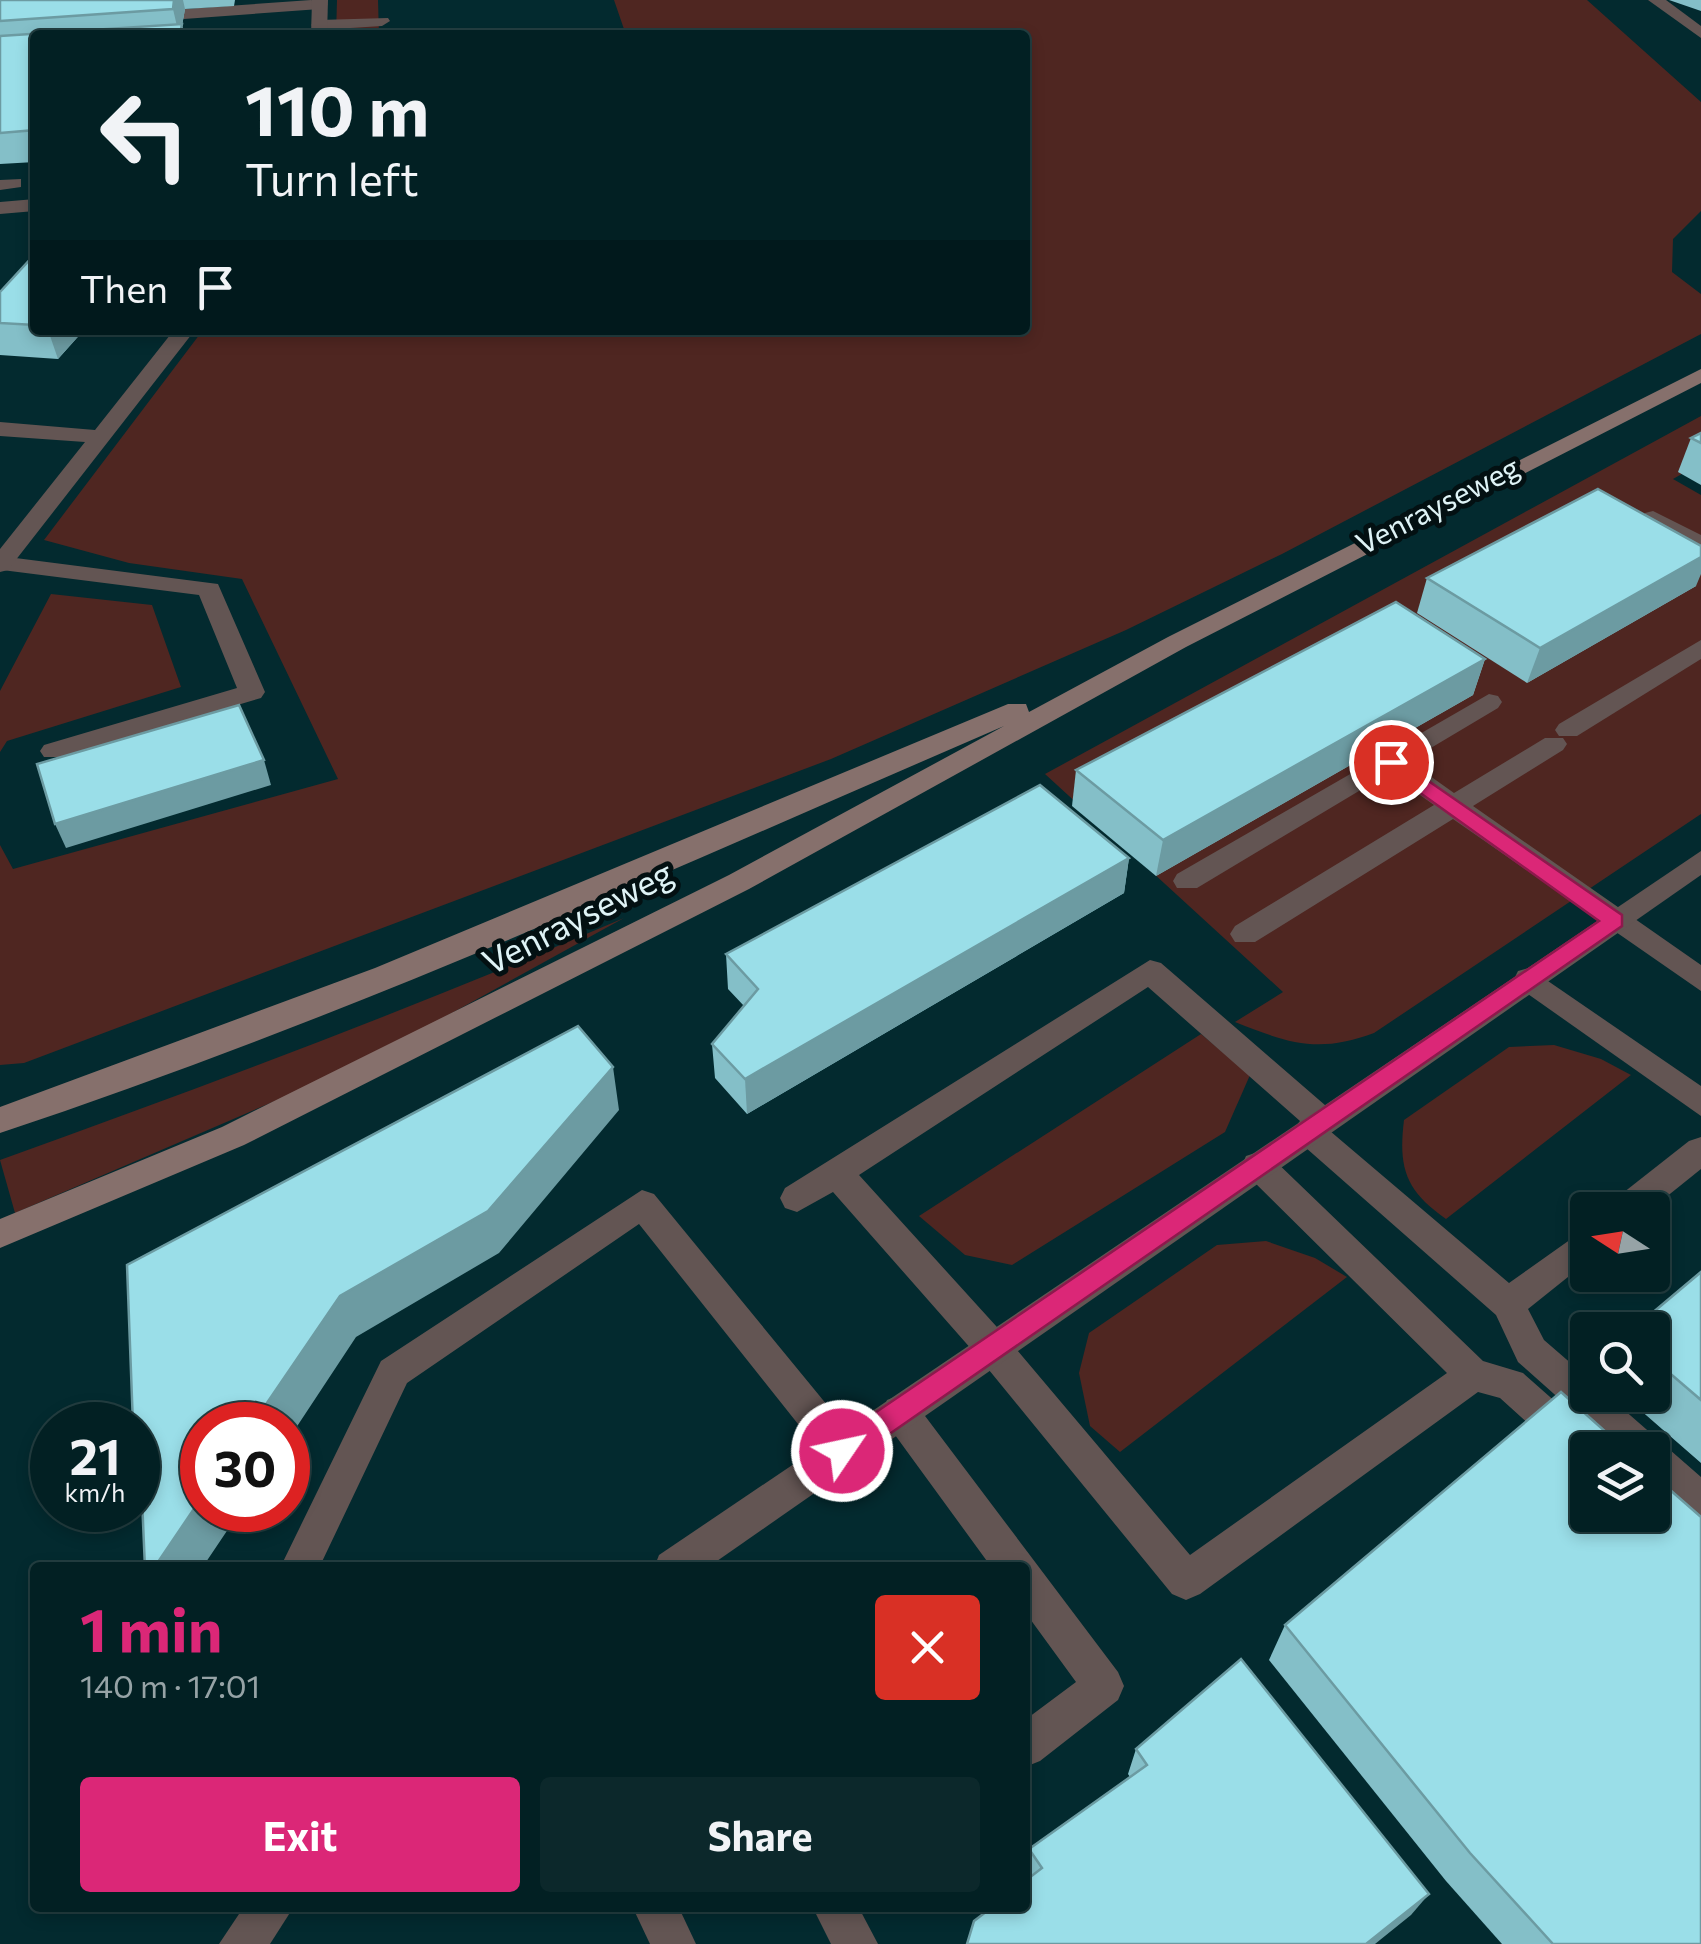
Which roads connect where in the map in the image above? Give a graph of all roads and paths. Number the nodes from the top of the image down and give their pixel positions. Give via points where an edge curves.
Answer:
1 (1656, 0) edge
2 (320, 2) edge
3 (184, 14) dead end
4 (382, 20) dead end
5 (316, 30) edge
6 (327, 30) edge
7 (1701, 32) edge
8 (30, 205) edge
9 (0, 208) edge
10 (181, 335) edge
11 (1701, 375) edge
12 (0, 429) edge
13 (100, 437) junction
14 (1653, 518) edge
15 (1701, 545) edge
16 (0, 565) edge
17 (1177, 642) junction
18 (1701, 648) edge
19 (1489, 702) edge
20 (53, 750) dead end
21 (1391, 762) junction
22 (1452, 806) junction
23 (1701, 861) edge
24 (1186, 881) dead end
25 (1614, 921) junction
26 (1245, 934) dead end
27 (1529, 979) junction
28 (1701, 980) edge
29 (1701, 1104) edge
30 (0, 1120) edge
31 (1316, 1126) junction
32 (1701, 1150) edge
33 (1258, 1164) junction
34 (837, 1173) junction
35 (1648, 1192) edge
36 (798, 1198) dead end
37 (0, 1234) edge
38 (1570, 1255) edge
39 (1508, 1304) junction
40 (993, 1348) junction
41 (1473, 1375) junction
42 (900, 1412) junction
43 (1623, 1432) edge
44 (1570, 1438) edge
45 (842, 1451) junction
46 (1670, 1473) edge
47 (1701, 1500) edge
48 (303, 1562) edge
49 (682, 1562) edge
50 (1012, 1562) edge
51 (1030, 1587) edge
52 (1030, 1742) edge
53 (268, 1912) edge
54 (657, 1912) edge
55 (838, 1912) edge
56 (241, 1944) edge
57 (674, 1944) edge
58 (856, 1944) edge

1 - 7 street
2 - 3 street
2 - 5 street
4 - 6 street
8 - 9 street
10 - 13 street
11 - 17 street, Venrayseweg
12 - 13 street
13 - 16 street
14 - 15 street
16 - 20 street via 209,588 252,692
17 - 30 street, Venrayseweg via 539,915 214,1044
17 - 37 street, Venrayseweg via 722,890 233,1136
18 - 22 street
19 - 21 street
21 - 22 street
21 - 24 street
22 - 25 street
22 - 26 street
23 - 25 street
25 - 27 street
25 - 28 street
27 - 29 street
27 - 31 street
31 - 33 street
31 - 34 street via 1150,972
31 - 39 street
32 - 35 street
33 - 40 street
33 - 41 street
34 - 36 street
34 - 40 street
38 - 39 street
39 - 43 street via 1531,1351
40 - 41 street via 1186,1581
40 - 42 street
41 - 44 street via 1510,1384
42 - 45 street
42 - 50 street
45 - 48 street via 642,1204 394,1372
45 - 49 street
46 - 47 street
51 - 52 street via 1104,1686
53 - 56 street
54 - 57 street
55 - 58 street

